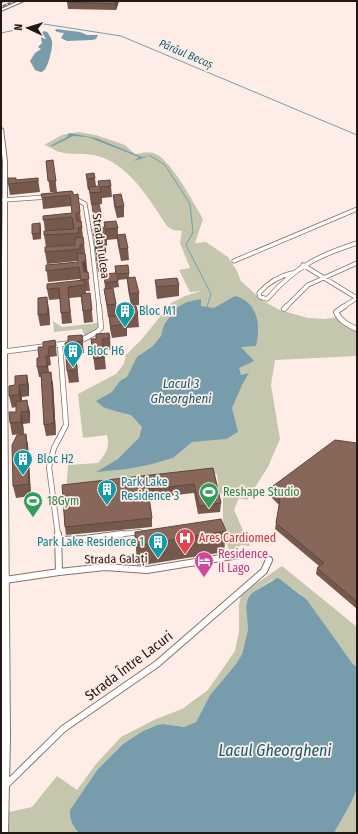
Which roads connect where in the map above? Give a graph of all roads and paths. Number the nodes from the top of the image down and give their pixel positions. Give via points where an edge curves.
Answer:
1 (22, 1) edge
2 (1, 11) edge
3 (1, 129) edge
4 (2, 146) edge
5 (67, 196) edge
6 (51, 197) edge
7 (4, 200) junction
8 (357, 209) edge
9 (2, 220) edge
10 (2, 238) edge
11 (357, 243) edge
12 (234, 261) dead end
13 (357, 263) edge
14 (303, 265) junction
15 (292, 273) junction
16 (322, 278) junction
17 (357, 298) edge
18 (3, 309) edge
19 (284, 309) dead end
20 (357, 329) edge
21 (60, 345) junction
22 (2, 351) edge
23 (148, 531) edge
24 (58, 540) junction
25 (245, 554) dead end
26 (269, 560) dead end
27 (3, 562) edge
28 (59, 572) junction
29 (5, 580) junction
30 (3, 788) edge
31 (4, 833) edge

1 - 2 main road
3 - 4 street
4 - 7 street
5 - 21 street, Strada Tulcea via 76,198 84,204 98,297 100,330 82,340
6 - 7 street
7 - 9 street
8 - 12 street
9 - 10 street
10 - 18 street
11 - 14 street
13 - 16 street
14 - 15 street
14 - 16 street
15 - 15 street via 267,299 259,295 270,281
16 - 17 street
16 - 19 street via 308,285
17 - 20 street via 336,312 338,317
18 - 22 street
21 - 22 street, Strada Tulcea
21 - 24 street via 66,425 55,444 49,467
22 - 27 street
23 - 24 street, Strada Galați
24 - 28 street
25 - 28 street, Strada Galați via 147,570 105,567
26 - 30 street, Strada Între Lacuri via 264,571 157,664 63,729
27 - 29 street
28 - 29 street, Strada Galați
29 - 30 street
30 - 31 street

